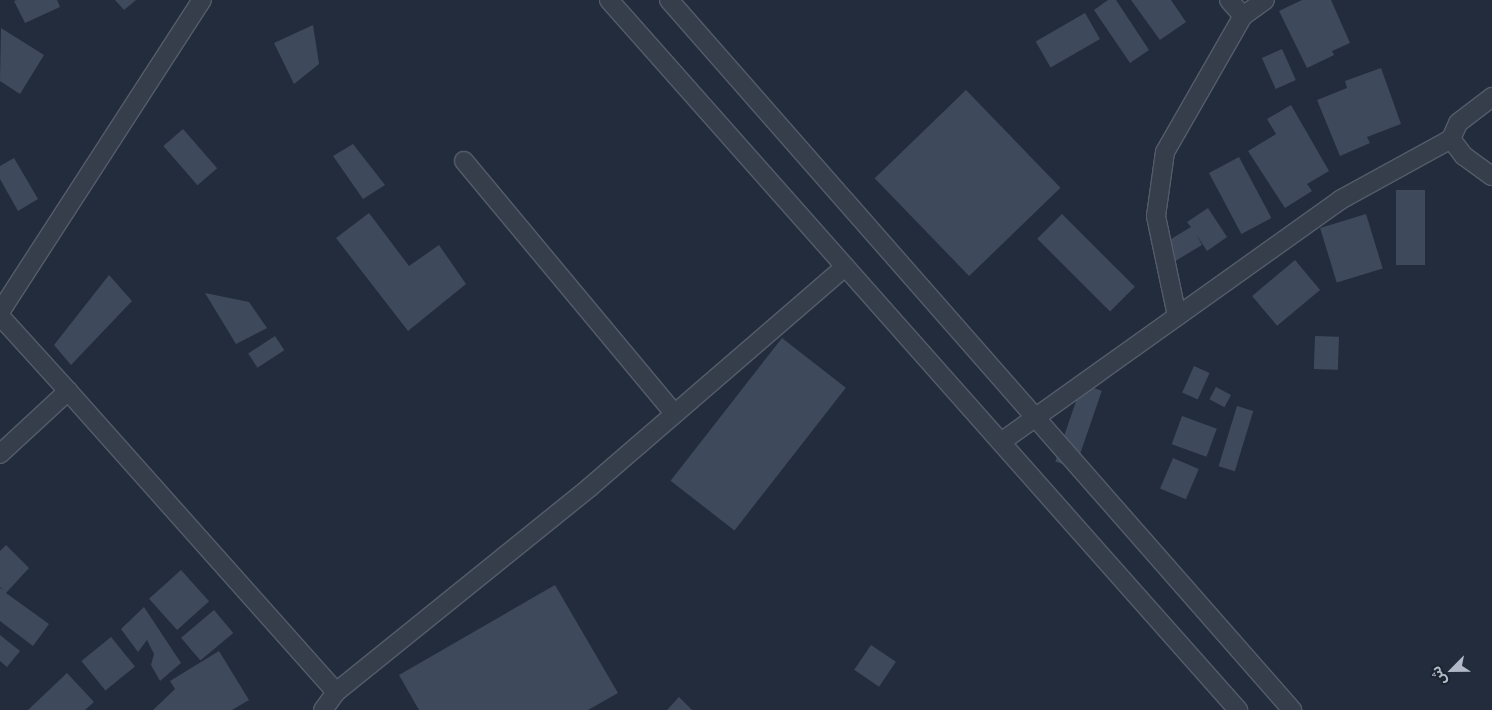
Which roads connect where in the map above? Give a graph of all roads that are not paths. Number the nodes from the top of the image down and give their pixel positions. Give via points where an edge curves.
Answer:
1 (202, 0) edge
2 (609, 0) edge
3 (669, 0) edge
4 (1229, 0) edge
5 (1265, 0) edge
6 (1243, 16) junction
7 (1492, 97) edge
8 (1450, 139) junction
9 (464, 161) dead end
10 (1492, 176) edge
11 (845, 267) junction
12 (0, 314) edge
13 (1177, 316) junction
14 (68, 390) junction
15 (674, 414) junction
16 (1035, 417) junction
17 (1001, 442) junction
18 (0, 454) edge
19 (336, 692) junction
20 (323, 710) edge
21 (1238, 710) edge
22 (1292, 710) edge

1 - 12 street
2 - 11 street
3 - 16 street
4 - 6 street
5 - 6 street
6 - 13 street via 1165,152 1156,216
7 - 8 street via 1458,123
8 - 10 street via 1464,156
8 - 13 street via 1340,200
9 - 15 street
11 - 15 street
11 - 17 street
12 - 14 street
13 - 16 street
14 - 18 street
14 - 19 street
15 - 19 street via 590,487
16 - 17 street
16 - 22 street
17 - 21 street
19 - 20 street

